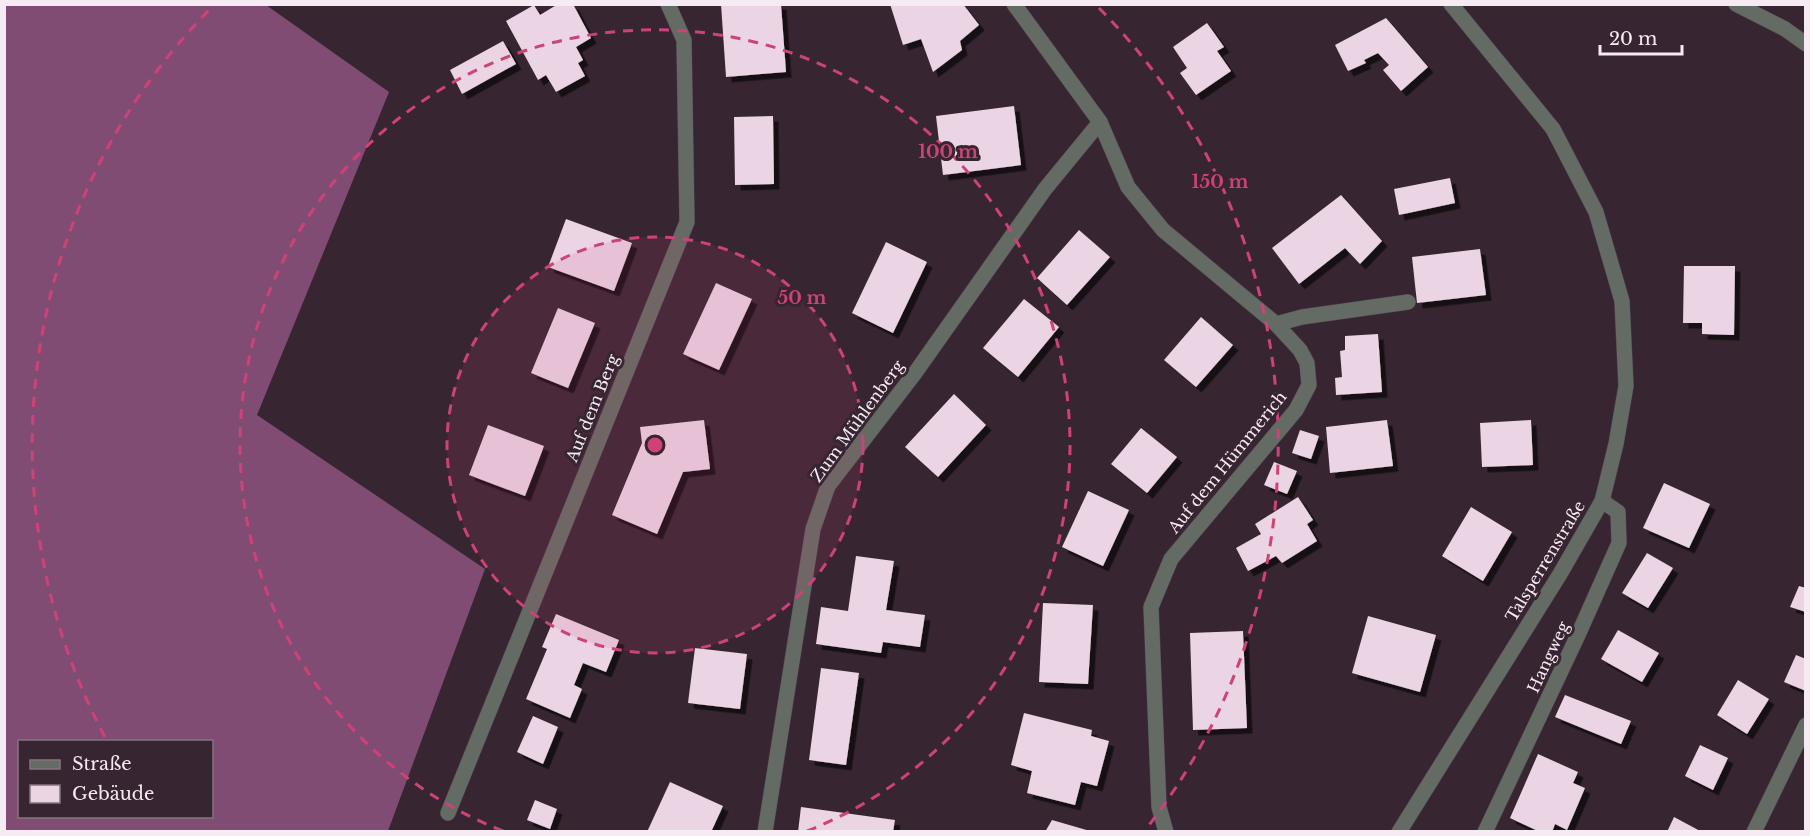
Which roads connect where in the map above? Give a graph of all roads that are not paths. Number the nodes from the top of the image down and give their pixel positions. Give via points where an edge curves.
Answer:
1 (668, 4) edge
2 (1014, 4) edge
3 (1450, 4) edge
4 (1736, 4) edge
5 (1806, 44) edge
6 (1101, 122) junction
7 (1408, 302) dead end
8 (1276, 324) junction
9 (1602, 501) junction
10 (1804, 734) edge
11 (448, 813) dead end
12 (765, 831) edge
13 (1166, 831) edge
14 (1400, 831) edge
15 (1485, 831) edge
16 (1754, 831) edge

1 - 11 street, Auf dem Berg via 684,40 687,222
2 - 6 street, Auf dem Hümmerich
3 - 9 street, Talsperrenstraße via 1553,129 1596,212 1622,301 1626,387
4 - 5 street
6 - 8 street, Auf dem Hümmerich via 1128,187 1163,230
6 - 12 street, Zum Mühlenberg via 1045,189 915,373 828,486 813,529
7 - 8 street
8 - 13 street, Auf dem Hümmerich via 1300,350 1307,363 1310,385 1296,410 1171,560 1151,607 1159,807
9 - 14 street, Talsperrenstraße
9 - 15 street, Hangweg via 1618,512 1619,543
10 - 16 street

